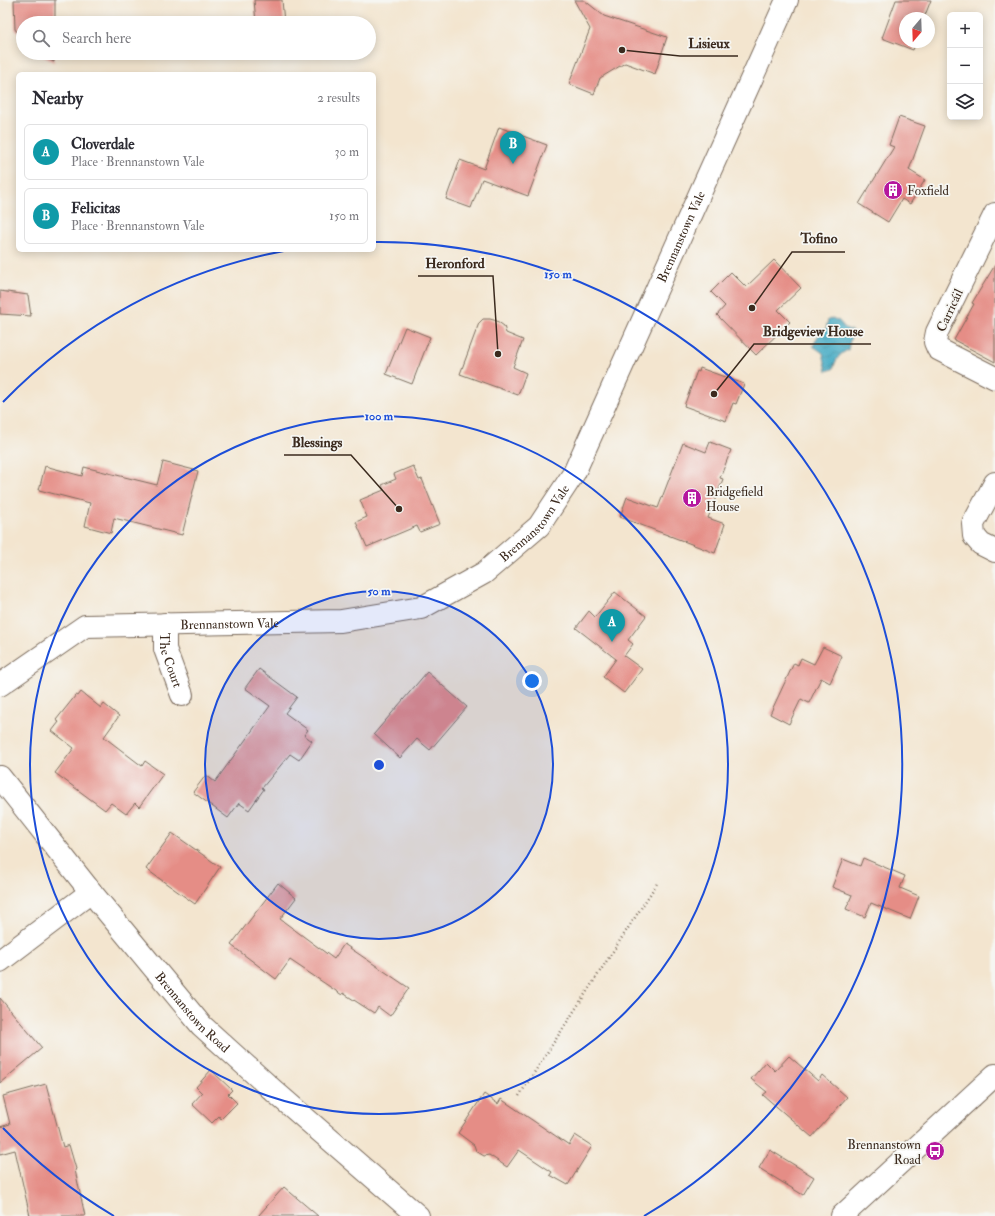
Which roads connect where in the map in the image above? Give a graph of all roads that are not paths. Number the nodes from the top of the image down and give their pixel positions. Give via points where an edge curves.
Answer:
1 (787, 0) edge
2 (995, 214) edge
3 (995, 378) edge
4 (995, 483) edge
5 (995, 551) edge
6 (165, 624) junction
7 (0, 684) edge
8 (182, 695) dead end
9 (0, 777) edge
10 (91, 892) junction
11 (0, 961) edge
12 (995, 1075) edge
13 (418, 1216) edge
14 (842, 1216) edge

1 - 6 street, Brennanstown Vale via 574,473 539,526 484,573 421,608 341,621
2 - 3 street, Carricáil via 937,332 935,342 938,349
4 - 5 street via 973,524 974,536 981,544
6 - 7 street, Brennanstown Vale via 85,626
6 - 8 street, The Court via 165,649
9 - 10 street, Brennanstown Road
10 - 11 street
10 - 13 street, Brennanstown Road via 201,1025 274,1092
12 - 14 street

